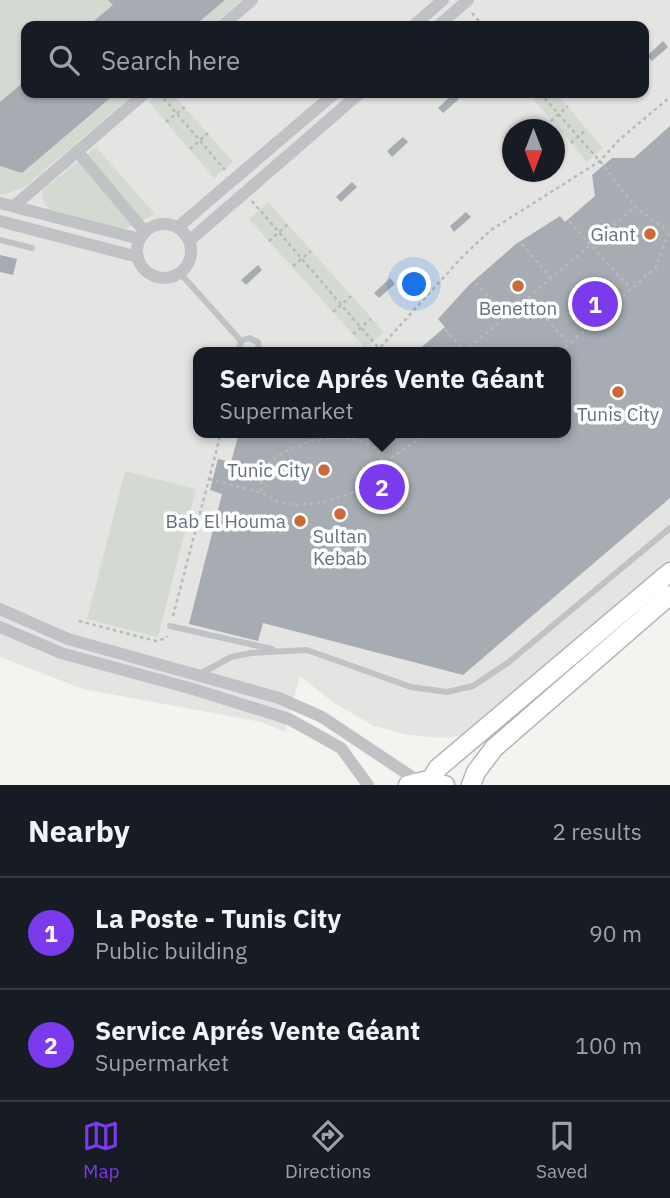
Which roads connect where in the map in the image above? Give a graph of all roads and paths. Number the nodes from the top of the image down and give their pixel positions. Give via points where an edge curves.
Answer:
1 (252, 0) edge
2 (443, 0) edge
3 (468, 0) edge
4 (228, 21) edge
5 (419, 21) edge
6 (444, 21) edge
7 (670, 97) edge
8 (139, 98) edge
9 (163, 98) edge
10 (329, 98) edge
11 (354, 98) edge
12 (545, 98) edge
13 (568, 106) dead end
14 (185, 107) dead end
15 (177, 114) junction
16 (559, 114) junction
17 (553, 119) edge
18 (166, 122) dead end
19 (587, 129) dead end
20 (208, 134) dead end
21 (578, 136) junction
22 (200, 141) junction
23 (571, 143) dead end
24 (190, 149) dead end
25 (77, 151) junction
26 (600, 161) junction
27 (234, 180) junction
28 (244, 192) junction
29 (0, 204) edge
30 (15, 206) junction
31 (635, 207) junction
32 (0, 221) edge
33 (569, 221) dead end
34 (288, 224) dead end
35 (178, 227) junction
36 (669, 230) edge
37 (279, 233) junction
38 (143, 235) junction
39 (0, 240) edge
40 (189, 241) junction
41 (269, 241) dead end
42 (522, 244) dead end
43 (591, 244) junction
44 (33, 248) dead end
45 (311, 251) dead end
46 (138, 257) junction
47 (302, 259) junction
48 (293, 267) dead end
49 (180, 273) junction
50 (551, 278) junction
51 (476, 283) dead end
52 (631, 289) junction
53 (351, 296) dead end
54 (528, 298) junction
55 (342, 305) junction
56 (333, 312) dead end
57 (505, 317) junction
58 (371, 319) dead end
59 (361, 327) junction
60 (445, 329) dead end
61 (353, 334) dead end
62 (241, 341) junction
63 (570, 345) junction
64 (239, 347) edge
65 (258, 347) edge
66 (377, 347) edge
67 (384, 347) edge
68 (461, 347) edge
69 (471, 347) edge
70 (567, 347) edge
71 (220, 438) edge
72 (309, 438) edge
73 (420, 438) edge
74 (310, 441) junction
75 (383, 463) junction
76 (209, 479) junction
77 (262, 493) junction
78 (670, 527) edge
79 (670, 572) edge
80 (670, 596) edge
81 (0, 608) edge
82 (79, 621) dead end
83 (170, 626) junction
84 (0, 627) edge
85 (277, 650) junction
86 (199, 675) junction
87 (425, 783) edge
88 (368, 785) edge
89 (471, 785) edge

1 - 4 street
2 - 5 street
3 - 6 street
7 - 26 path
8 - 25 street
9 - 15 path
10 - 27 street
11 - 28 street
12 - 16 path
13 - 16 path
14 - 15 path
15 - 18 path
15 - 22 path
16 - 17 path
16 - 21 path
19 - 21 path
20 - 22 path
21 - 23 path
21 - 26 path
22 - 24 path
22 - 27 path
25 - 30 street
25 - 38 street
26 - 31 path
26 - 67 path via 491,230
27 - 35 street
28 - 37 path
28 - 40 street
29 - 30 street
30 - 38 street
31 - 36 path
31 - 43 path
32 - 46 street
33 - 43 path
34 - 37 path
35 - 38 street via 164,224
35 - 40 street
36 - 52 path via 656,267
37 - 41 path
37 - 47 path
38 - 46 street
39 - 44 lane
40 - 49 street via 191,256
42 - 50 path
43 - 50 path
43 - 52 path
45 - 47 path
46 - 49 street via 143,268 155,276
47 - 48 path
47 - 55 path
49 - 62 lane
50 - 54 path
51 - 57 path
52 - 63 path
53 - 55 path
54 - 57 path
54 - 63 path
55 - 56 path
55 - 59 path
57 - 69 path
58 - 59 path
59 - 61 path
59 - 66 path
60 - 68 path
62 - 64 lane
62 - 65 lane via 248,338
63 - 70 path
71 - 76 path
72 - 74 path
73 - 75 path
74 - 75 path via 348,439 369,444
74 - 77 path via 293,447 266,468
75 - 77 path via 372,482 341,498 295,505
76 - 77 path
76 - 83 path
78 - 85 lane via 509,662 473,686 447,692 411,687 307,650
79 - 87 street
80 - 89 street via 494,748
81 - 86 street via 68,639
82 - 83 path via 156,641 166,638
83 - 85 lane
84 - 88 street via 61,653 289,719 341,748
85 - 86 lane via 232,657
86 - 87 street via 279,698 322,717

